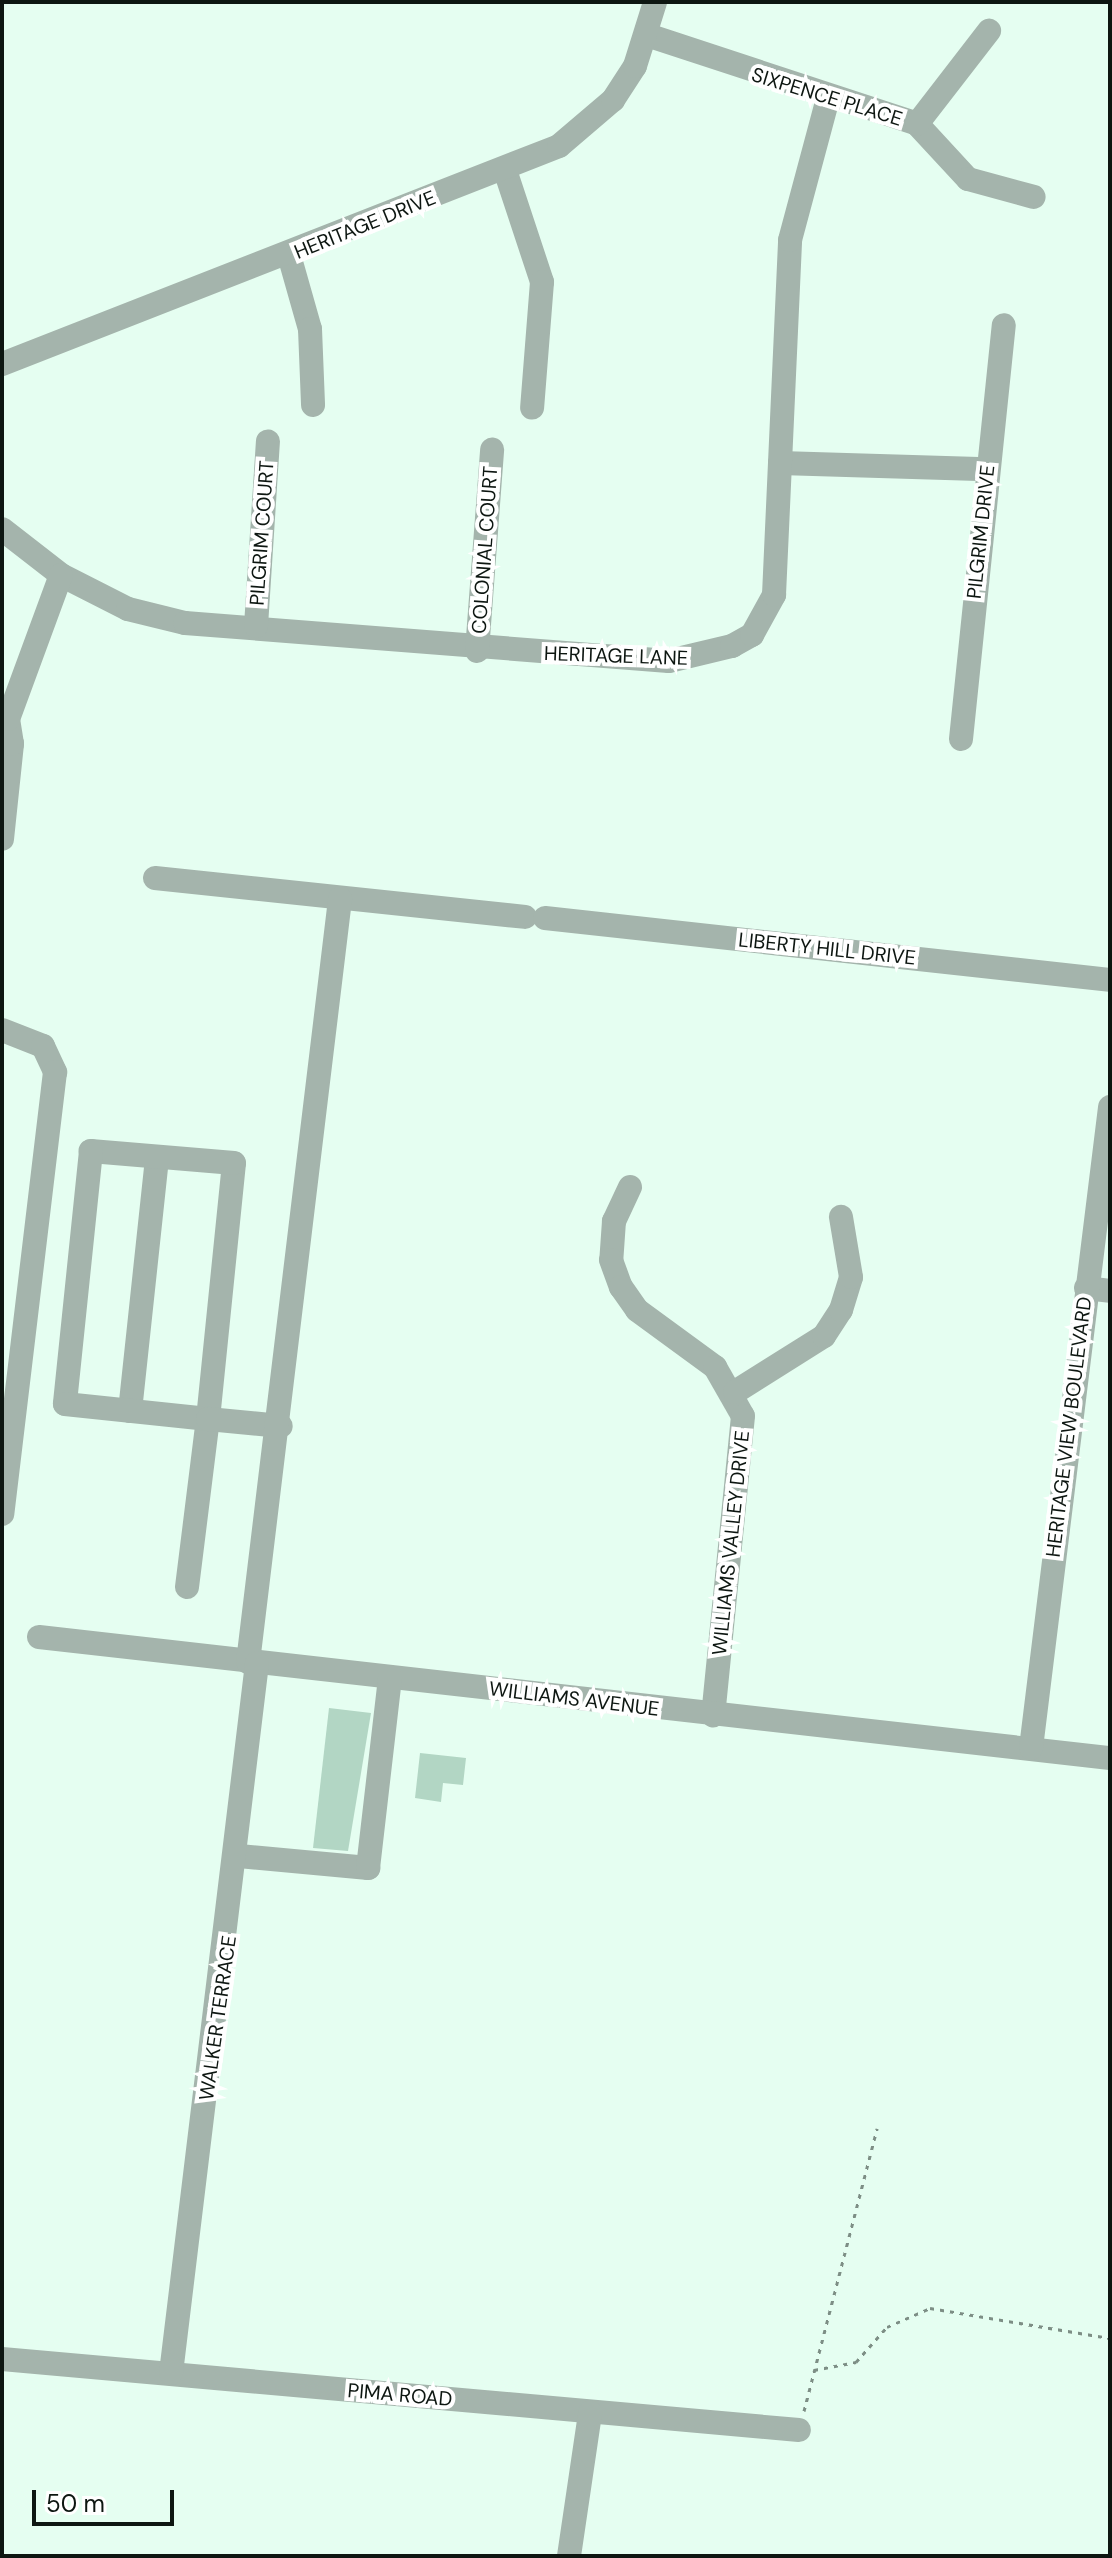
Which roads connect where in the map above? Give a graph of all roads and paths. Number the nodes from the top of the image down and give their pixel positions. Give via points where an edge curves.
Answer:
1 (655, 2) edge
2 (989, 31) dead end
3 (647, 35) junction
4 (828, 98) junction
5 (917, 124) junction
6 (505, 170) junction
7 (1034, 197) dead end
8 (289, 255) junction
9 (1004, 325) dead end
10 (2, 364) edge
11 (313, 405) dead end
12 (532, 408) dead end
13 (268, 441) dead end
14 (492, 450) dead end
15 (780, 463) junction
16 (987, 469) junction
17 (2, 529) edge
18 (61, 575) junction
19 (256, 626) junction
20 (477, 651) junction
21 (5, 718) edge
22 (961, 739) dead end
23 (2, 839) edge
24 (155, 878) dead end
25 (340, 899) junction
26 (1110, 980) edge
27 (2, 1030) edge
28 (1110, 1107) edge
29 (157, 1157) junction
30 (630, 1187) dead end
31 (841, 1217) dead end
32 (1098, 1290) edge
33 (735, 1392) junction
34 (130, 1411) junction
35 (208, 1419) junction
36 (281, 1426) junction
37 (2, 1514) edge
38 (187, 1587) dead end
39 (39, 1637) dead end
40 (253, 1662) junction
41 (390, 1677) junction
42 (713, 1716) junction
43 (1031, 1748) junction
44 (1110, 1758) edge
45 (239, 1856) junction
46 (877, 2128) dead end
47 (1110, 2338) edge
48 (2, 2359) edge
49 (814, 2370) junction
50 (171, 2373) junction
51 (590, 2413) junction
52 (799, 2430) joint
53 (569, 2556) edge

1 - 3 street, HERITAGE DRIVE
2 - 5 street
3 - 4 street, SIXPENCE PLACE
3 - 6 street, HERITAGE DRIVE via 613,100 587,126
4 - 5 street, SIXPENCE PLACE
4 - 15 street, HERITAGE LANE via 790,240
5 - 7 street, SIXPENCE PLACE via 968,179
6 - 8 street, HERITAGE DRIVE
6 - 12 street via 542,282
8 - 10 street, HERITAGE DRIVE
8 - 11 street via 310,329
9 - 16 street, PILGRIM DRIVE
13 - 19 street, PILGRIM COURT
14 - 20 street, COLONIAL COURT
15 - 16 street
15 - 20 street, HERITAGE LANE via 774,595 752,635 703,658 669,661
16 - 22 street, PILGRIM DRIVE
17 - 18 street, HERITAGE LANE
18 - 19 street, HERITAGE LANE via 128,609 185,623
18 - 21 street
19 - 20 street, HERITAGE LANE
21 - 23 street via 12,744
24 - 25 street, LIBERTY HILL DRIVE
25 - 26 street, LIBERTY HILL DRIVE
25 - 36 street, WALKER TERRACE
27 - 37 street via 43,1046 55,1072
28 - 32 street, HERITAGE VIEW BOULEVARD
29 - 34 street
29 - 34 street via 91,1151 65,1404
29 - 35 street via 234,1163
30 - 33 street via 614,1221 611,1260 621,1287 637,1310 698,1350
31 - 33 street via 851,1277 841,1310 824,1336
32 - 43 street, HERITAGE VIEW BOULEVARD
33 - 42 street, WILLIAMS VALLEY DRIVE via 744,1440
34 - 35 street
35 - 36 street
35 - 38 street
36 - 40 street, WALKER TERRACE
39 - 40 street, WILLIAMS AVENUE
40 - 41 street, WILLIAMS AVENUE
40 - 45 street, WALKER TERRACE
41 - 42 street, WILLIAMS AVENUE
41 - 45 street via 368,1868
42 - 43 street, WILLIAMS AVENUE
43 - 44 street, WILLIAMS AVENUE
45 - 50 street, WALKER TERRACE
46 - 49 path
47 - 49 path via 930,2308 887,2327 856,2362
48 - 50 street, PIMA ROAD
49 - 52 path
50 - 51 street, PIMA ROAD
51 - 52 street, PIMA ROAD
51 - 53 street

